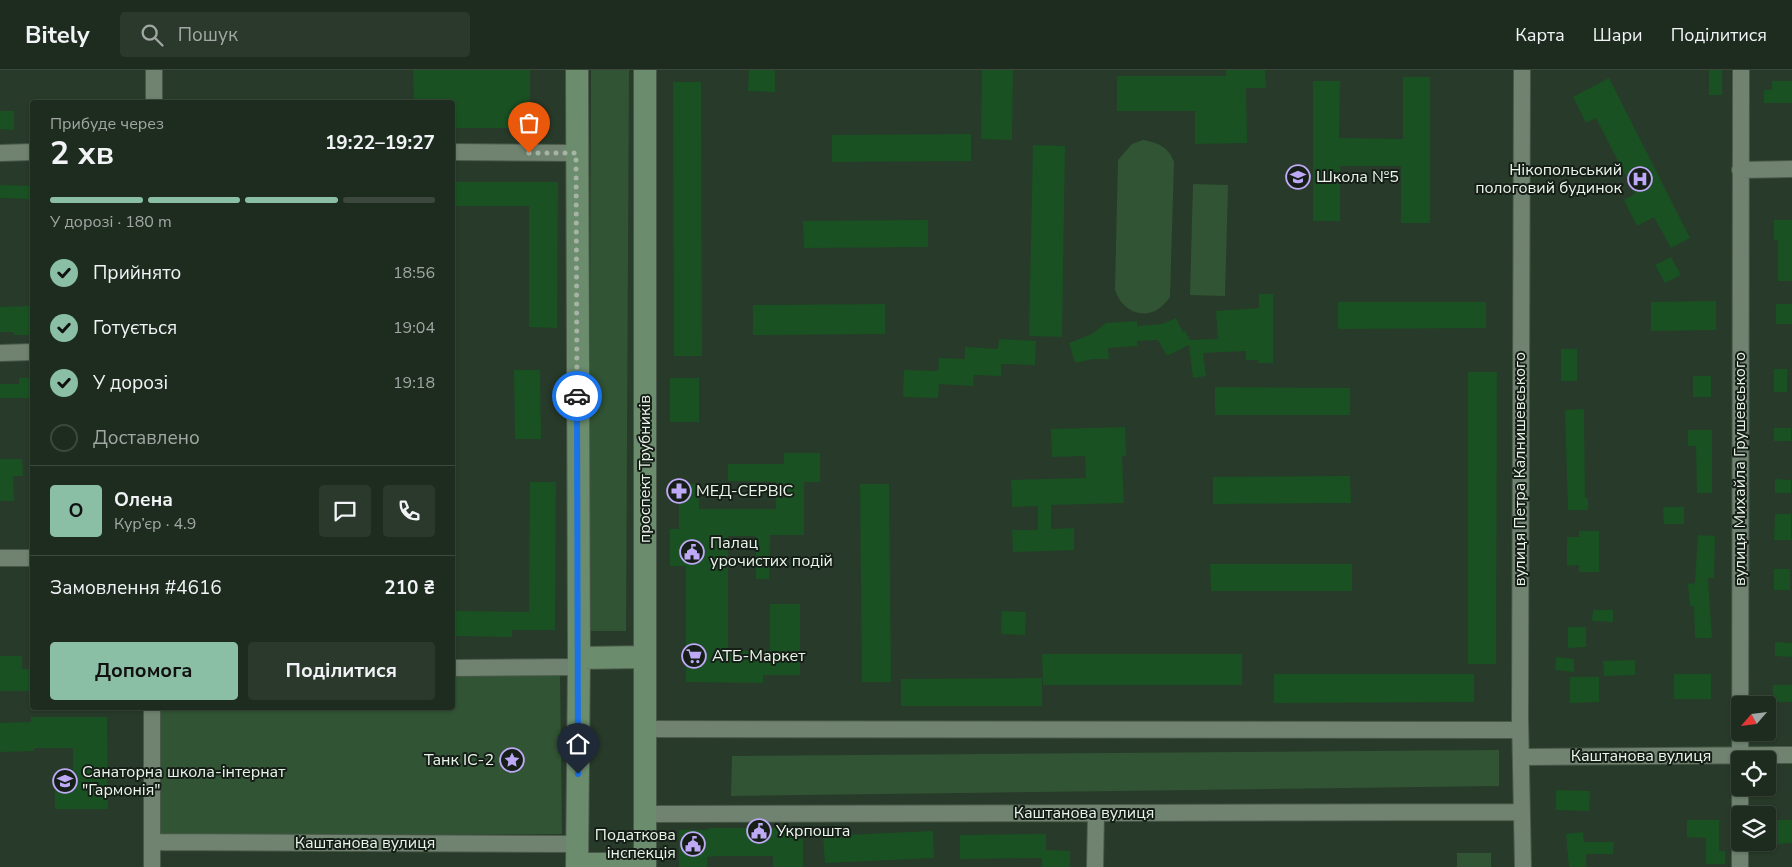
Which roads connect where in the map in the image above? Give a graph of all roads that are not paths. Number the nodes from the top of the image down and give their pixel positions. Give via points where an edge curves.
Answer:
1 (154, 70) edge
2 (577, 70) edge
3 (645, 70) edge
4 (1522, 70) edge
5 (1741, 70) edge
6 (154, 100) edge
7 (30, 152) edge
8 (455, 152) edge
9 (0, 153) edge
10 (576, 153) junction
11 (1792, 169) edge
12 (1740, 170) junction
13 (30, 352) edge
14 (0, 353) edge
15 (0, 558) edge
16 (30, 558) edge
17 (645, 657) junction
18 (579, 663) junction
19 (455, 668) edge
20 (152, 710) edge
21 (645, 729) junction
22 (1520, 730) junction
23 (1739, 751) edge
24 (1776, 755) edge
25 (1792, 755) edge
26 (1731, 756) edge
27 (1521, 757) junction
28 (1739, 796) edge
29 (1522, 812) junction
30 (1096, 813) junction
31 (645, 814) junction
32 (152, 842) junction
33 (577, 858) edge
34 (645, 865) edge
35 (152, 867) edge
36 (1096, 867) edge
37 (1523, 867) edge
38 (1740, 867) edge

1 - 6 street
2 - 10 main road
3 - 17 main road, проспект Трубників
4 - 22 street, вулиця Петра Калнишевського
5 - 12 street, вулиця Михайла Грушевського
7 - 9 street
8 - 10 street
10 - 18 main road
11 - 12 street
12 - 23 street, вулиця Михайла Грушевського
13 - 14 street
15 - 16 street
17 - 18 main road
17 - 21 main road, проспект Трубників
18 - 19 street
18 - 33 main road
20 - 32 street
21 - 22 street
21 - 31 main road, проспект Трубників
22 - 27 street, вулиця Петра Калнишевського
24 - 25 street, Каштанова вулиця
26 - 27 street, Каштанова вулиця
27 - 29 street, вулиця Петра Калнишевського
28 - 38 street, вулиця Михайла Грушевського
29 - 30 street, Каштанова вулиця
29 - 37 street, вулиця Петра Калнишевського
30 - 31 street, Каштанова вулиця
30 - 36 street
31 - 34 main road, проспект Трубників
32 - 33 street, Каштанова вулиця
32 - 35 street
33 - 34 main road

